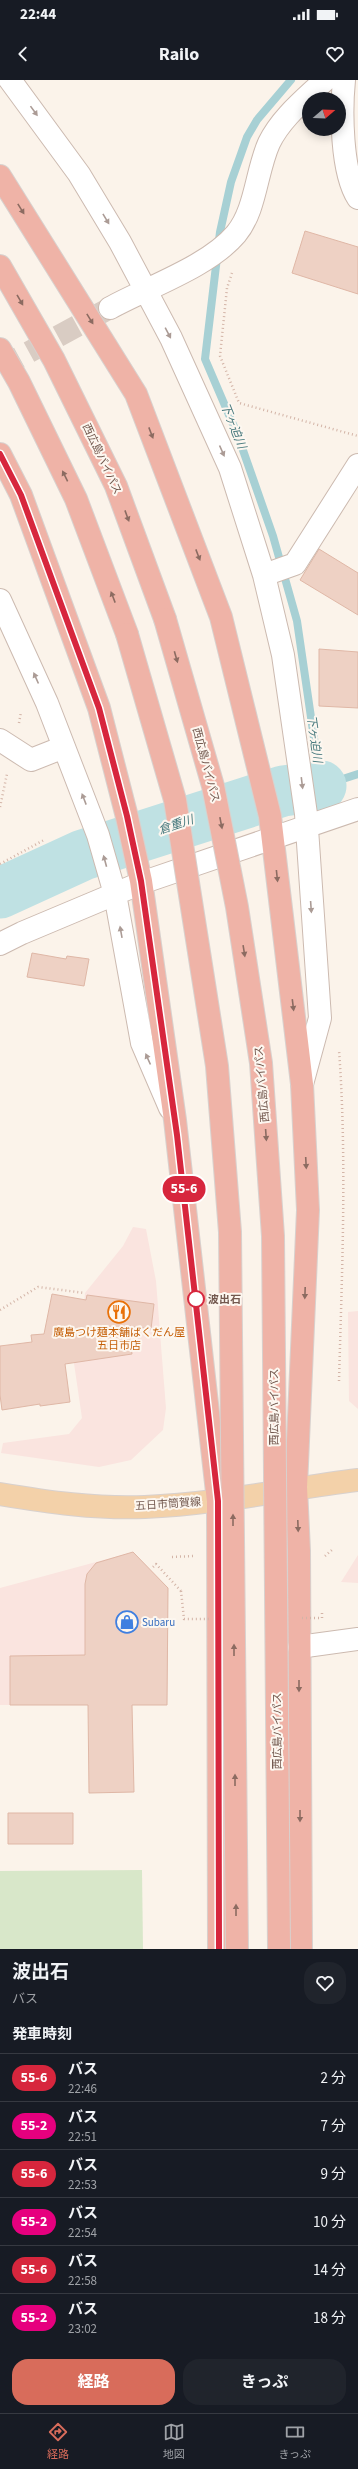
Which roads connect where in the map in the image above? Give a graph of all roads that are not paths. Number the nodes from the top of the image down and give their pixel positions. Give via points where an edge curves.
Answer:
1 (10, 80) edge
2 (325, 80) edge
3 (344, 80) edge
4 (0, 176) edge
5 (358, 198) edge
6 (0, 266) edge
7 (145, 289) junction
8 (110, 308) tunnel mouth
9 (0, 349) edge
10 (0, 454) edge
11 (358, 466) edge
12 (265, 574) junction
13 (0, 600) edge
14 (0, 740) edge
15 (64, 747) junction
16 (358, 809) edge
17 (305, 820) junction
18 (273, 838) junction
19 (141, 882) junction
20 (114, 890) junction
21 (0, 944) edge
22 (302, 1084) junction
23 (175, 1120) junction
24 (358, 1480) edge
25 (296, 1487) junction
26 (0, 1499) edge
27 (218, 1501) junction
28 (358, 1639) edge
29 (299, 1647) junction
30 (219, 1949) edge
31 (236, 1949) edge
32 (279, 1949) edge
33 (301, 1949) edge

1 -> 7 street via 79,174
2 - 7 street via 274,133 247,213 236,234 184,272
3 - 5 street via 341,119 348,168
4 -> 18 highway, 西広島バイパス via 136,394 221,617 270,816
6 -> 32 highway, 西広島バイパス, bridge via 54,360 116,486 165,619 214,786 237,907 261,1062 273,1236
7 - 8 street
7 -> 12 street via 187,370 230,468
31 -> 9 highway, bridge via 230,1232 218,1074 174,800 127,634 76,499 19,382
10 - 19 highway via 21,495 99,708
11 - 12 street via 295,564
12 -> 17 street via 298,752
15 -> 13 street
14 - 15 street via 31,760
20 -> 15 street via 98,835
16 - 17 street
17 - 18 street
17 -> 22 street via 320,1018
18 - 19 street
18 -> 22 highway, 西広島バイパス
19 - 20 street
19 - 23 highway
20 - 21 street
23 -> 20 street via 142,1043
22 -> 25 highway, 西広島バイパス via 308,1210
23 - 27 highway
24 - 25 main road, 五日市筒賀線
25 - 27 main road, 五日市筒賀線
25 -> 29 highway, 西広島バイパス
26 - 27 main road, 五日市筒賀線 via 144,1507
27 - 30 highway
28 - 29 street
29 -> 33 highway, 西広島バイパス

